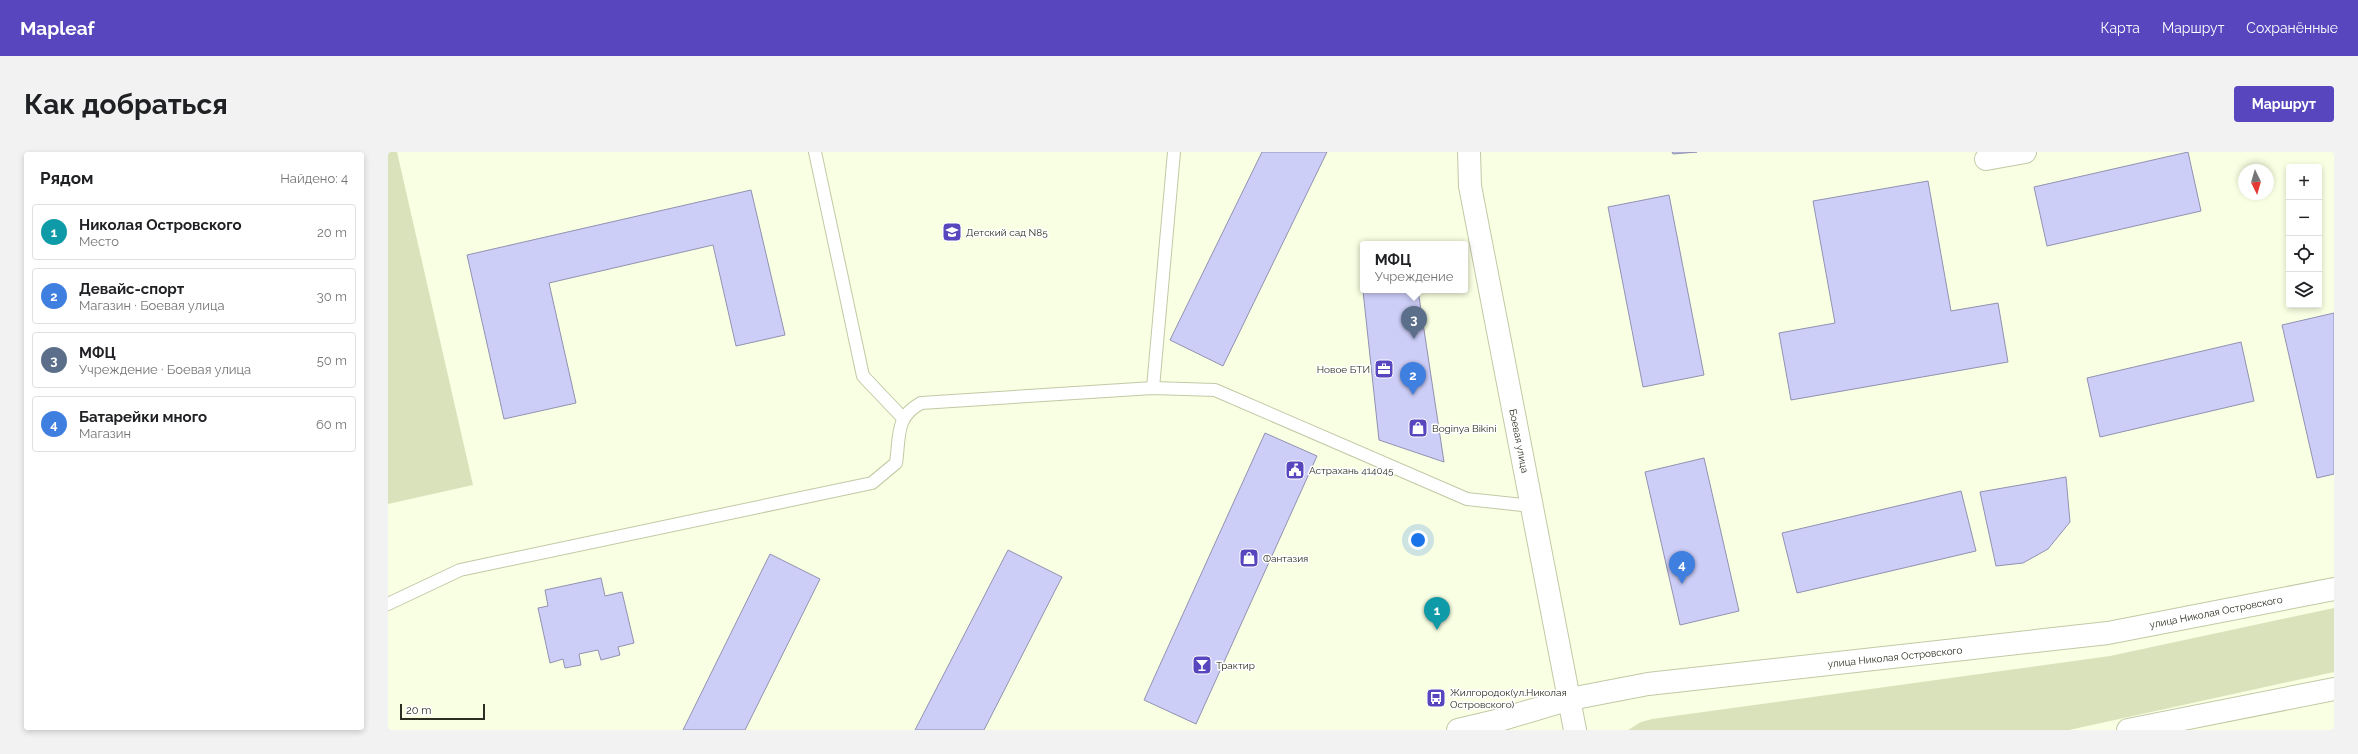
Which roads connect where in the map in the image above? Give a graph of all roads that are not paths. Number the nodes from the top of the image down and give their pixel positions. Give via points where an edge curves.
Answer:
1 (815, 152) edge
2 (1174, 152) edge
3 (1469, 152) edge
4 (2025, 152) edge
5 (1986, 159) dead end
6 (1153, 388) junction
7 (902, 417) junction
8 (1532, 506) junction
9 (2334, 589) edge
10 (388, 604) edge
11 (2334, 689) edge
12 (1570, 699) junction
13 (1458, 730) edge
14 (1575, 730) edge
15 (2128, 730) edge

1 - 7 lane via 864,376
2 - 6 lane
3 - 8 main road, Боевая улица via 1470,186
4 - 5 main road
6 - 7 lane via 920,402
6 - 8 lane via 1215,390 1467,499
7 - 10 lane via 896,463 872,483 460,570
8 - 12 main road, Боевая улица
9 - 12 main road, улица Николая Островского via 2108,633 1648,684
11 - 15 main road
12 - 13 main road, улица Николая Островского
12 - 14 main road, Боевая улица

